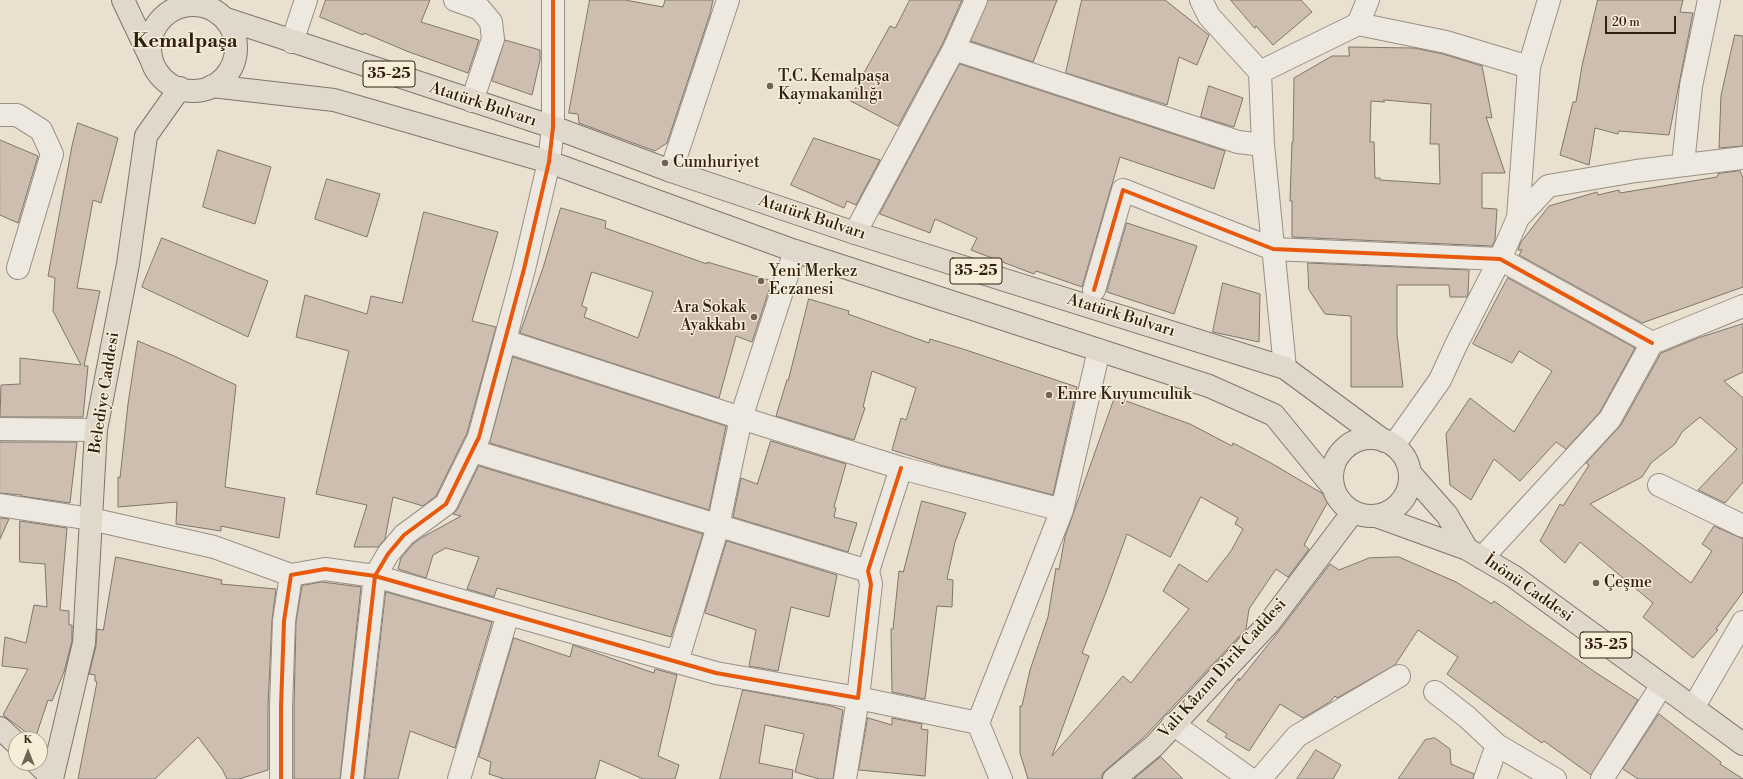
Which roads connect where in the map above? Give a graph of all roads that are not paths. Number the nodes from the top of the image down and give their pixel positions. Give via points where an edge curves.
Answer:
1 (123, 0) edge
2 (306, 0) edge
3 (455, 0) edge
4 (553, 0) edge
5 (728, 0) edge
6 (976, 0) edge
7 (1201, 0) edge
8 (1368, 0) edge
9 (1549, 0) edge
10 (1709, 0) edge
11 (199, 3) edge
12 (226, 19) junction
13 (1358, 24) junction
14 (292, 42) junction
15 (954, 49) junction
16 (1529, 67) junction
17 (155, 68) junction
18 (1260, 72) junction
19 (212, 86) junction
20 (180, 88) junction
21 (472, 101) junction
22 (0, 115) edge
23 (553, 128) junction
24 (1263, 146) junction
25 (1743, 158) edge
26 (549, 162) junction
27 (1683, 166) junction
28 (671, 171) junction
29 (1518, 218) junction
30 (855, 233) junction
31 (1273, 249) junction
32 (795, 251) junction
33 (1500, 259) junction
34 (18, 268) dead end
35 (1094, 290) dead end
36 (1743, 306) edge
37 (504, 341) junction
38 (1652, 343) junction
39 (1099, 350) junction
40 (1285, 368) junction
41 (741, 418) junction
42 (0, 429) edge
43 (96, 430) junction
44 (1389, 443) junction
45 (473, 451) junction
46 (901, 468) junction
47 (1410, 473) junction
48 (1659, 485) dead end
49 (1332, 486) junction
50 (0, 505) edge
51 (1062, 510) junction
52 (1353, 512) junction
53 (1376, 516) junction
54 (91, 519) junction
55 (718, 526) junction
56 (1743, 526) edge
57 (1475, 553) junction
58 (868, 571) junction
59 (291, 575) junction
60 (375, 576) junction
61 (508, 614) junction
62 (1743, 622) edge
63 (677, 662) junction
64 (1399, 676) dead end
65 (1662, 685) junction
66 (1435, 692) dead end
67 (858, 698) junction
68 (1693, 708) junction
69 (978, 722) junction
70 (1173, 724) junction
71 (0, 728) edge
72 (8, 736) edge
73 (1743, 744) edge
74 (1497, 745) junction
75 (52, 778) edge
76 (281, 779) edge
77 (352, 779) edge
78 (459, 779) edge
79 (845, 779) edge
80 (1001, 779) edge
81 (1114, 779) edge
82 (1250, 779) edge
83 (1260, 779) edge
84 (1485, 779) edge
85 (1555, 779) edge
86 (1602, 779) edge

1 - 17 main road, 35-25
2 - 14 street
3 - 21 street via 480,9 491,22 493,39
4 - 23 street
5 - 28 street
6 - 15 street
7 - 18 street via 1209,16
8 - 13 street
9 - 16 street
10 - 27 street via 1691,86
11 - 12 main road, 35-25
11 - 17 main road, 35-25 via 175,8 155,27 150,41 150,55
12 - 14 main road, Atatürk Bulvarı / 35-25
12 - 19 main road via 236,43 235,56 226,74
13 - 16 street via 1446,42
13 - 18 street
14 - 21 main road, Atatürk Bulvarı / 35-25
15 - 24 street via 1238,142
15 - 30 street
16 - 29 street
17 - 20 main road, 35-25 via 170,84
18 - 24 street
19 - 20 main road, 35-25 via 190,90
19 - 26 main road, 35-25 via 334,100
20 - 43 main road, Belediye Caddesi via 146,136 128,264
21 - 23 main road, Atatürk Bulvarı / 35-25
22 - 34 street via 17,115 41,130 52,154
23 - 26 street
23 - 28 main road, Atatürk Bulvarı / 35-25
24 - 31 street
25 - 27 street
26 - 32 main road, 35-25
26 - 37 street
27 - 29 street via 1636,170 1548,186
28 - 30 main road, Atatürk Bulvarı / 35-25
29 - 33 street
30 - 40 main road, Atatürk Bulvarı / 35-25
31 - 33 street
31 - 35 street via 1124,190
31 - 40 street
32 - 39 main road, 35-25
32 - 41 street
33 - 38 street
33 - 44 street via 1440,380
36 - 38 street
37 - 41 street
37 - 45 street
38 - 57 street via 1610,419
39 - 49 main road, 35-25 via 1209,386 1274,415
39 - 51 street
40 - 44 main road, Atatürk Bulvarı / 35-25
41 - 46 street
41 - 55 street
42 - 43 street
43 - 54 main road, Belediye Caddesi
44 - 47 main road, 35-25 via 1401,453
44 - 49 main road via 1372,438 1350,445 1334,462
45 - 55 street
45 - 60 street via 446,504 404,535 388,554
46 - 51 street
46 - 58 street
47 - 53 main road via 1405,496 1398,506
47 - 57 main road, İnönü Caddesi / 35-25 via 1447,515
48 - 56 street
49 - 52 main road, 35-25 via 1343,505
50 - 54 street
51 - 69 street
52 - 53 main road, 35-25 via 1364,516
52 - 70 main road, Vali Kâzım Dirik Caddesi via 1268,623
53 - 57 main road, İnönü Caddesi / 35-25
54 - 59 street via 214,547
54 - 75 main road, Belediye Caddesi via 84,643
55 - 58 street
55 - 63 street
57 - 65 main road, İnönü Caddesi / 35-25 via 1513,576
58 - 67 street via 871,584
59 - 60 street via 325,569
59 - 76 street via 284,621
60 - 61 street
60 - 77 street
61 - 63 street
61 - 78 street
62 - 68 street
63 - 67 street via 716,673
64 - 83 street via 1297,736
65 - 68 main road, İnönü Caddesi / 35-25
65 - 86 street
66 - 74 street
67 - 69 street
67 - 79 street
68 - 73 main road, İnönü Caddesi / 35-25
69 - 80 street
70 - 81 main road, Vali Kâzım Dirik Caddesi via 1154,746
70 - 82 street
71 - 72 main road
74 - 84 street
74 - 85 street

